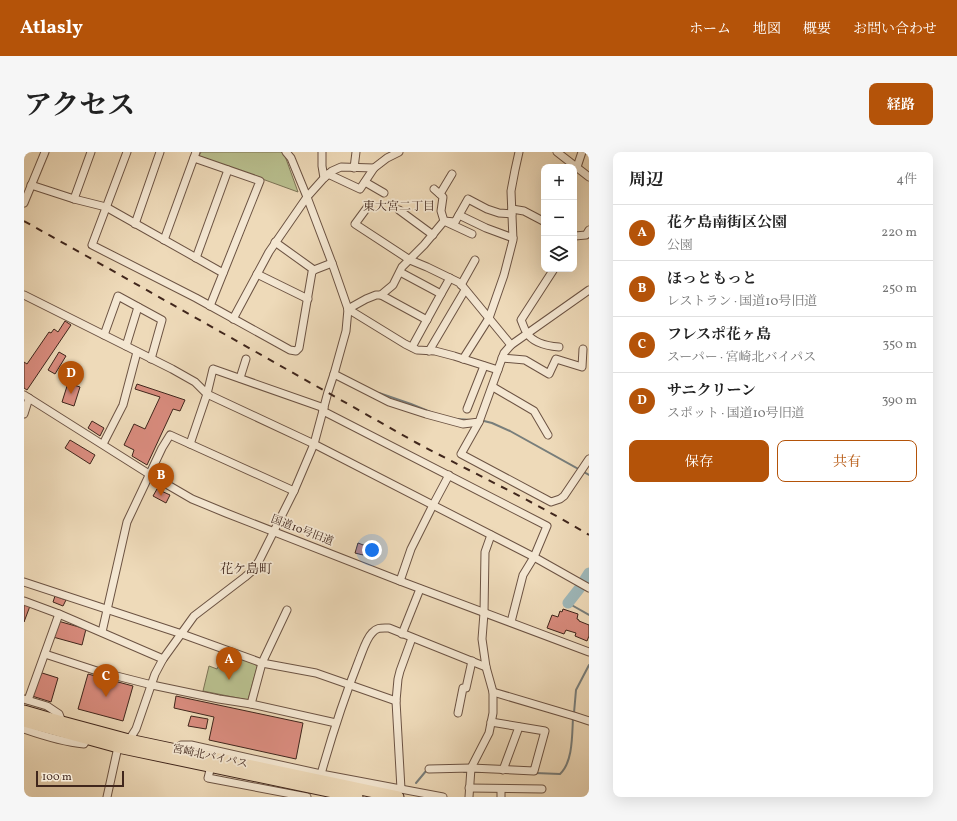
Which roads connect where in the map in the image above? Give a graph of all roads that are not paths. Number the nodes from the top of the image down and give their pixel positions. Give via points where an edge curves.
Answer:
1 (45, 152) edge
2 (91, 152) edge
3 (127, 152) edge
4 (160, 152) edge
5 (286, 152) edge
6 (322, 152) edge
7 (356, 152) edge
8 (399, 152) edge
9 (518, 152) edge
10 (557, 152) edge
11 (582, 152) edge
12 (195, 155) edge
13 (388, 155) edge
14 (573, 164) edge
15 (577, 167) joint
16 (354, 168) junction
17 (374, 168) junction
18 (228, 170) junction
19 (452, 174) dead end
20 (326, 176) junction
21 (589, 178) edge
22 (365, 182) junction
23 (31, 185) junction
24 (434, 189) dead end
25 (384, 193) dead end
26 (440, 194) junction
27 (307, 197) junction
28 (74, 200) junction
29 (24, 203) edge
30 (369, 205) dead end
31 (106, 208) junction
32 (399, 210) dead end
33 (512, 212) junction
34 (459, 215) junction
35 (541, 220) edge
36 (444, 221) junction
37 (135, 224) junction
38 (589, 230) edge
39 (472, 234) dead end
40 (433, 235) junction
41 (575, 236) edge
42 (513, 238) junction
43 (164, 240) junction
44 (275, 242) junction
45 (196, 258) junction
46 (410, 260) junction
47 (475, 260) dead end
48 (332, 263) junction
49 (314, 270) junction
50 (400, 272) junction
51 (552, 272) edge
52 (223, 273) junction
53 (257, 274) junction
54 (450, 278) junction
55 (463, 287) junction
56 (588, 293) edge
57 (440, 294) junction
58 (24, 295) edge
59 (381, 295) junction
60 (308, 299) junction
61 (210, 306) junction
62 (138, 307) junction
63 (348, 309) junction
64 (489, 318) junction
65 (233, 319) junction
66 (427, 320) junction
67 (527, 334) junction
68 (104, 335) junction
69 (511, 345) junction
70 (126, 346) junction
71 (412, 347) junction
72 (558, 347) dead end
73 (583, 349) dead end
74 (430, 351) junction
75 (138, 352) junction
76 (502, 358) junction
77 (151, 359) junction
78 (246, 359) dead end
79 (463, 359) junction
80 (484, 366) junction
81 (498, 370) junction
82 (334, 374) junction
83 (240, 378) junction
84 (493, 387) junction
85 (207, 394) junction
86 (27, 396) edge
87 (467, 409) dead end
88 (323, 410) junction
89 (24, 414) edge
90 (479, 422) junction
91 (548, 435) dead end
92 (103, 444) junction
93 (190, 444) junction
94 (314, 444) junction
95 (589, 459) edge
96 (149, 474) junction
97 (449, 475) junction
98 (294, 491) junction
99 (433, 505) junction
100 (274, 531) junction
101 (491, 535) junction
102 (534, 557) junction
103 (400, 581) junction
104 (24, 582) edge
105 (585, 586) edge
106 (420, 588) junction
107 (24, 601) edge
108 (106, 610) junction
109 (287, 610) dead end
110 (484, 613) junction
111 (59, 614) junction
112 (511, 622) junction
113 (102, 632) junction
114 (182, 634) junction
115 (402, 634) junction
116 (412, 638) junction
117 (588, 651) edge
118 (45, 654) junction
119 (163, 659) junction
120 (472, 661) junction
121 (262, 663) junction
122 (486, 667) junction
123 (152, 685) junction
124 (350, 685) junction
125 (493, 692) junction
126 (396, 701) junction
127 (25, 703) edge
128 (251, 704) junction
129 (458, 712) dead end
130 (24, 721) edge
131 (589, 721) edge
132 (491, 722) junction
133 (336, 724) junction
134 (519, 726) junction
135 (24, 729) edge
136 (87, 739) junction
137 (129, 740) junction
138 (118, 747) junction
139 (177, 750) junction
140 (211, 766) junction
141 (429, 769) dead end
142 (502, 770) junction
143 (471, 771) junction
144 (321, 774) junction
145 (470, 788) junction
146 (502, 789) junction
147 (532, 789) junction
148 (542, 789) dead end
149 (400, 793) edge
150 (107, 797) edge
151 (307, 797) edge
152 (358, 797) edge
153 (443, 797) edge
154 (469, 797) edge
155 (501, 797) edge
156 (532, 797) edge

1 - 23 street
2 - 28 street
3 - 31 street
4 - 37 street
5 - 27 street
6 - 20 street via 322,166
7 - 16 street
8 - 13 street
9 - 33 street via 511,191
10 - 14 street
11 - 15 street
12 - 18 street
12 - 43 street
13 - 17 street
15 - 21 street
16 - 17 street
16 - 20 street via 340,167
17 - 22 street
18 - 45 street
18 - 52 street via 260,180
19 - 26 street
20 - 22 street via 360,189
20 - 27 street
22 - 25 street
23 - 28 street
23 - 29 street
24 - 26 street
26 - 36 street
27 - 44 street
27 - 48 street
28 - 31 street
30 - 46 street via 355,224
31 - 37 street
31 - 61 street via 92,245
32 - 40 street
33 - 34 street via 499,213 468,198
33 - 35 street via 524,211
33 - 42 street
34 - 36 street via 455,222
34 - 42 street
36 - 39 street
36 - 40 street
37 - 43 street
38 - 41 street via 586,235
40 - 46 street
42 - 64 street via 504,275
43 - 45 street
44 - 49 street
44 - 53 street
45 - 52 street
46 - 50 street
46 - 54 street
47 - 55 street
48 - 49 street
48 - 63 street
49 - 60 street
50 - 57 street
50 - 59 street via 393,285
51 - 67 street via 521,320
52 - 61 street
53 - 60 street
53 - 65 street
54 - 55 street
54 - 57 street
55 - 64 street
55 - 74 street
56 - 67 street
57 - 66 street
58 - 68 street
59 - 63 street via 366,299
59 - 66 street
60 - 65 street via 299,348 296,351 285,348
61 - 65 street
62 - 68 street via 118,296
62 - 70 street
62 - 77 street via 162,320
63 - 71 street
63 - 82 street via 346,331
64 - 69 street
64 - 79 street
66 - 71 street
67 - 69 street
67 - 72 street via 540,344
68 - 70 street
69 - 76 street
70 - 75 street
71 - 74 street
73 - 76 street via 582,366 556,359 549,374 526,360
74 - 79 street
75 - 77 street
75 - 92 street via 123,405
76 - 81 street
77 - 85 street via 195,382
78 - 83 street
79 - 80 street
80 - 81 street
80 - 87 street
81 - 84 street
82 - 88 street
82 - 90 street via 390,402 426,414 464,424
83 - 85 street via 213,369
83 - 88 street
84 - 90 street
84 - 91 street via 534,411
85 - 93 street
85 - 94 street
86 - 89 street
86 - 92 street, 国道10号旧道
88 - 94 street
88 - 97 street
90 - 95 street via 461,454 551,502 564,496
92 - 96 street, 国道10号旧道
93 - 96 street via 170,435
93 - 98 street
94 - 98 street
94 - 99 street
96 - 100 street, 国道10号旧道 via 192,499
96 - 108 street via 127,522
97 - 99 street
97 - 102 street via 547,526
98 - 100 street
99 - 101 street
99 - 103 street via 411,549
100 - 103 street, 国道10号旧道
100 - 114 street via 253,570 194,616
101 - 102 street
101 - 110 street via 485,552
102 - 105 street
102 - 112 street via 523,575
103 - 106 street, 国道10号旧道
104 - 108 street
106 - 110 street, 国道10号旧道
106 - 115 street
107 - 111 street
108 - 113 street
108 - 114 street
109 - 121 street
110 - 112 street, 国道10号旧道
110 - 122 street via 482,639
111 - 113 street
111 - 118 street
112 - 117 street, 国道10号旧道
113 - 119 street
114 - 119 street
114 - 121 street
115 - 116 street
115 - 124 street via 389,628 379,628 372,633 366,642
116 - 120 street
116 - 126 street via 398,678
118 - 123 street
118 - 127 street
119 - 123 street
120 - 122 street
120 - 129 street
121 - 124 street via 316,673
121 - 128 street
122 - 125 street
123 - 128 street
123 - 137 street via 136,729
124 - 126 street
124 - 133 street
125 - 131 street
125 - 132 street
126 - 149 street
127 - 137 highway, 宮崎北バイパス via 62,722
128 - 133 street
130 - 136 highway, 宮崎北バイパス
132 - 134 street
132 - 143 street
133 - 144 street
134 - 142 street
134 - 142 street via 545,731 534,771
135 - 136 street via 61,741 84,744
136 - 138 highway, 宮崎北バイパス
137 - 138 street
137 - 139 highway, 宮崎北バイパス
138 - 140 highway, 宮崎北バイパス
138 - 150 street
139 - 144 street via 181,745 191,745
139 - 149 highway, 宮崎北バイパス
140 - 151 street via 208,778
140 - 152 highway, 宮崎北バイパス
141 - 143 street
142 - 143 street
143 - 145 street
144 - 149 street
145 - 146 street
145 - 154 street
146 - 147 street
146 - 155 street
147 - 148 street
147 - 156 street
149 - 153 street

